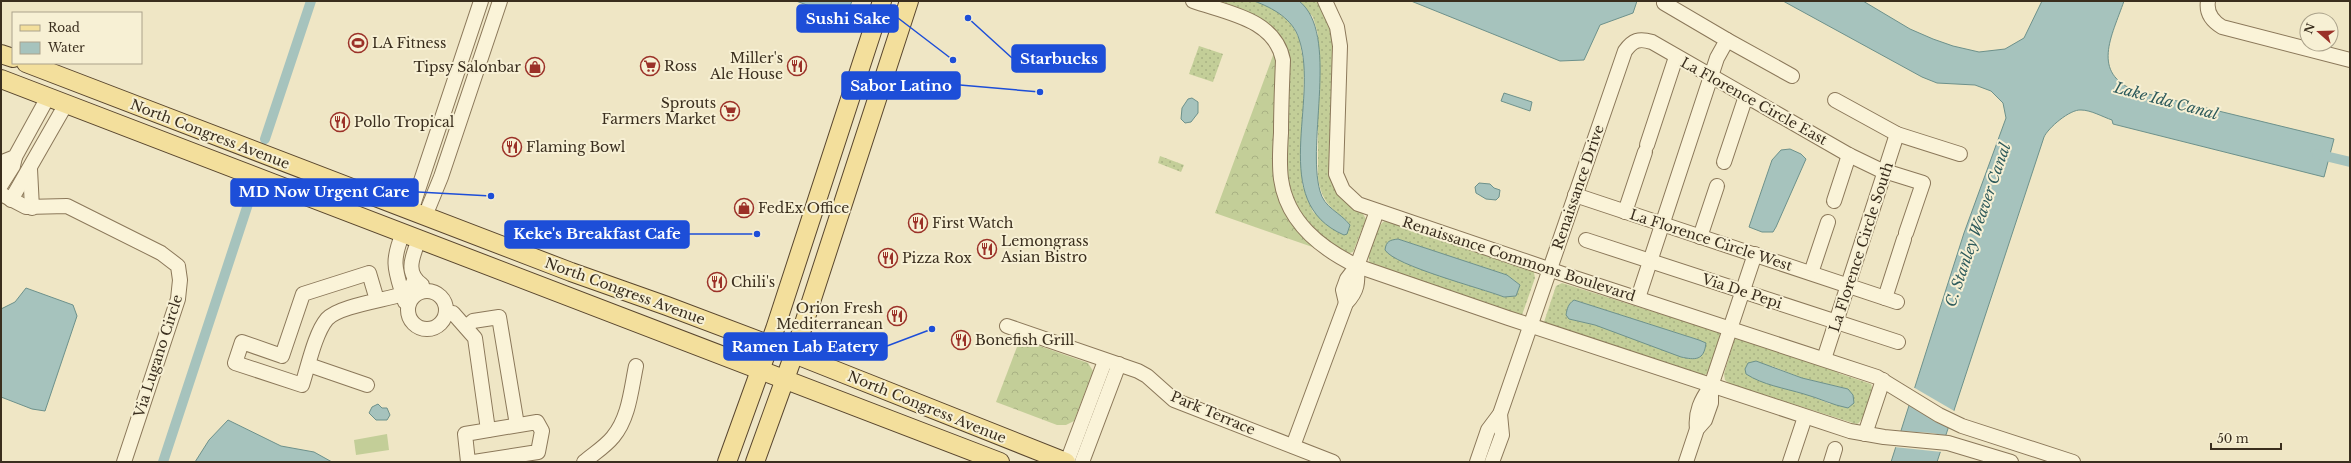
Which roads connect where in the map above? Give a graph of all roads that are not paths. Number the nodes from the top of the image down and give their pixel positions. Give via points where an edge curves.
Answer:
1 (481, 1) edge
2 (500, 1) edge
3 (882, 1) edge
4 (909, 1) edge
5 (1194, 1) edge
6 (2208, 1) edge
7 (1328, 2) edge
8 (1664, 3) dead end
9 (1727, 40) junction
10 (1625, 51) joint
11 (1, 54) edge
12 (1676, 57) junction
13 (12, 58) edge
14 (2350, 60) edge
15 (28, 64) edge
16 (51, 73) junction
17 (1711, 76) junction
18 (1792, 76) dead end
19 (9, 82) edge
20 (80, 84) junction
21 (855, 87) junction
22 (1746, 96) junction
23 (48, 97) junction
24 (1835, 100) dead end
25 (66, 104) junction
26 (869, 127) junction
27 (1897, 134) junction
28 (1960, 154) dead end
29 (1849, 155) junction
30 (15, 157) junction
31 (1724, 162) dead end
32 (1, 167) edge
33 (30, 169) junction
34 (1886, 171) junction
35 (1, 185) edge
36 (1717, 186) dead end
37 (1575, 195) junction
38 (6, 197) edge
39 (1834, 201) dead end
40 (32, 208) junction
41 (1377, 211) junction
42 (1626, 212) junction
43 (418, 213) junction
44 (1828, 222) dead end
45 (376, 223) junction
46 (1662, 224) junction
47 (455, 228) junction
48 (411, 236) junction
49 (1700, 237) junction
50 (1586, 240) dead end
51 (1754, 254) junction
52 (1650, 261) junction
53 (1357, 266) junction
54 (1551, 270) junction
55 (1811, 273) junction
56 (415, 279) junction
57 (1848, 285) junction
58 (402, 290) junction
59 (1742, 291) junction
60 (436, 294) junction
61 (1638, 298) junction
62 (377, 300) junction
63 (1891, 300) joint
64 (408, 310) junction
65 (446, 314) junction
66 (1836, 322) junction
67 (470, 324) junction
68 (1531, 325) junction
69 (1731, 325) junction
70 (1007, 326) dead end
71 (1898, 342) dead end
72 (769, 345) junction
73 (794, 354) junction
74 (282, 356) junction
75 (1824, 359) junction
76 (1105, 361) junction
77 (1119, 364) junction
78 (309, 365) junction
79 (636, 366) dead end
80 (759, 370) junction
81 (275, 376) junction
82 (785, 380) junction
83 (1883, 380) junction
84 (367, 385) dead end
85 (1711, 386) junction
86 (1500, 414) junction
87 (1805, 416) junction
88 (517, 425) junction
89 (488, 430) junction
90 (1865, 434) junction
91 (1293, 446) junction
92 (2034, 456) edge
93 (124, 462) edge
94 (468, 462) edge
95 (474, 462) edge
96 (584, 462) edge
97 (727, 462) edge
98 (755, 462) edge
99 (1000, 462) edge
100 (1067, 462) edge
101 (1082, 462) edge
102 (1333, 462) edge
103 (1477, 462) edge
104 (1492, 462) edge
105 (1686, 462) edge
106 (1790, 462) edge
107 (2011, 462) edge
108 (2073, 462) edge

1 - 43 street
2 - 43 street via 439,184
3 - 21 main road
4 - 26 main road
5 - 53 street via 1256,23 1268,30 1278,43 1282,60 1280,169 1286,201 1296,220 1315,240 1340,258
6 - 14 street via 2211,18 2222,28
7 - 41 street, Renaissance Commons Boulevard via 1340,46 1336,174 1347,195 1358,204
8 - 9 street
9 - 17 street
9 - 18 street
10 - 12 street, La Florence Circle East via 1632,41 1640,39 1652,42
10 - 37 street, Renaissance Drive
11 - 13 main road
12 - 17 street, La Florence Circle East
12 - 42 street
15 - 16 main road, North Congress Avenue
16 - 19 main road
16 - 20 main road, North Congress Avenue
17 - 22 street, La Florence Circle East
17 - 46 street
19 - 23 main road, North Congress Avenue
20 - 23 main road
20 - 43 main road, North Congress Avenue
21 - 26 main road
21 - 72 main road
22 - 29 street, La Florence Circle East
22 - 31 street
23 - 25 main road, North Congress Avenue
23 - 30 street
24 - 27 street
25 - 33 street, Via Lugano Circle via 29,166
25 - 45 main road, North Congress Avenue
26 - 73 main road
27 - 28 street
27 - 34 street, La Florence Circle South
29 - 34 street, La Florence Circle East
29 - 39 street
30 - 32 street via 5,161
30 - 35 street via 13,166
33 - 38 street, Via Lugano Circle
33 - 40 street, Via Lugano Circle
34 - 57 street, La Florence Circle South
34 - 63 street, La Florence Circle East via 1923,183 1905,236
36 - 49 street
37 - 42 street, La Florence Circle West
37 - 54 street, Renaissance Drive
38 - 40 street, Via Lugano Circle
40 - 93 street, Via Lugano Circle via 67,206 161,253 178,266 178,299
41 - 53 street
41 - 54 street, Renaissance Commons Boulevard
42 - 46 street, La Florence Circle West
43 - 45 main road
43 - 47 main road, North Congress Avenue
44 - 55 street
45 - 48 main road, North Congress Avenue
46 - 49 street, La Florence Circle West
46 - 52 street
47 - 48 main road
47 - 72 main road, North Congress Avenue
48 - 56 street via 410,262
48 - 58 street via 394,258
48 - 80 main road, North Congress Avenue
49 - 51 street, La Florence Circle West
50 - 52 street, Via De Pepi
51 - 55 street, La Florence Circle West
51 - 59 street
52 - 59 street, Via De Pepi
52 - 61 street
53 - 68 street
53 - 91 street via 1347,279 1343,290 1346,303
54 - 61 street, Renaissance Commons Boulevard
54 - 68 street, Renaissance Drive
55 - 57 street, La Florence Circle West
56 - 58 street via 410,289
56 - 60 street
57 - 63 street, La Florence Circle West
57 - 66 street, La Florence Circle South
58 - 62 street via 382,293
58 - 64 street
59 - 66 street, Via De Pepi
59 - 69 street
60 - 64 street via 415,295
60 - 65 street via 446,308
60 - 67 street via 457,306
61 - 69 street, Renaissance Commons Boulevard
62 - 74 street via 369,273 303,294
62 - 78 street via 337,312 326,320
64 - 65 street via 416,326 428,329 439,325
65 - 67 street via 453,314
66 - 71 street, Via De Pepi
66 - 75 street, La Florence Circle South
67 - 88 street via 499,317
67 - 89 street via 475,338
68 - 85 street
68 - 86 street, Renaissance Drive
69 - 75 street, Renaissance Commons Boulevard
69 - 85 street
70 - 76 street, Park Terrace
72 - 73 main road, North Congress Avenue
72 - 80 main road
73 - 82 main road
73 - 100 main road, North Congress Avenue
74 - 81 street
74 - 81 street via 242,342 235,363
75 - 83 street, Renaissance Commons Boulevard
76 - 77 street, Park Terrace
76 - 100 street
77 - 91 street, Park Terrace via 1147,376 1174,400
77 - 101 street
78 - 81 street via 302,385
78 - 84 street
79 - 96 street via 627,408 620,426 612,438
80 - 82 main road, North Congress Avenue
80 - 97 main road
82 - 98 main road
82 - 99 main road, North Congress Avenue
83 - 90 street
83 - 92 street, Renaissance Commons Boulevard via 1939,415
85 - 87 street
85 - 105 street via 1701,400 1696,417 1697,429
86 - 103 street, Renaissance Drive via 1488,430
86 - 104 street, Renaissance Drive via 1502,435
87 - 90 street
87 - 106 street
88 - 89 street
88 - 95 street via 537,422 542,430 538,452
89 - 94 street via 465,434
90 - 107 street via 1956,444
91 - 102 street, Park Terrace
92 - 108 street, Renaissance Commons Boulevard

